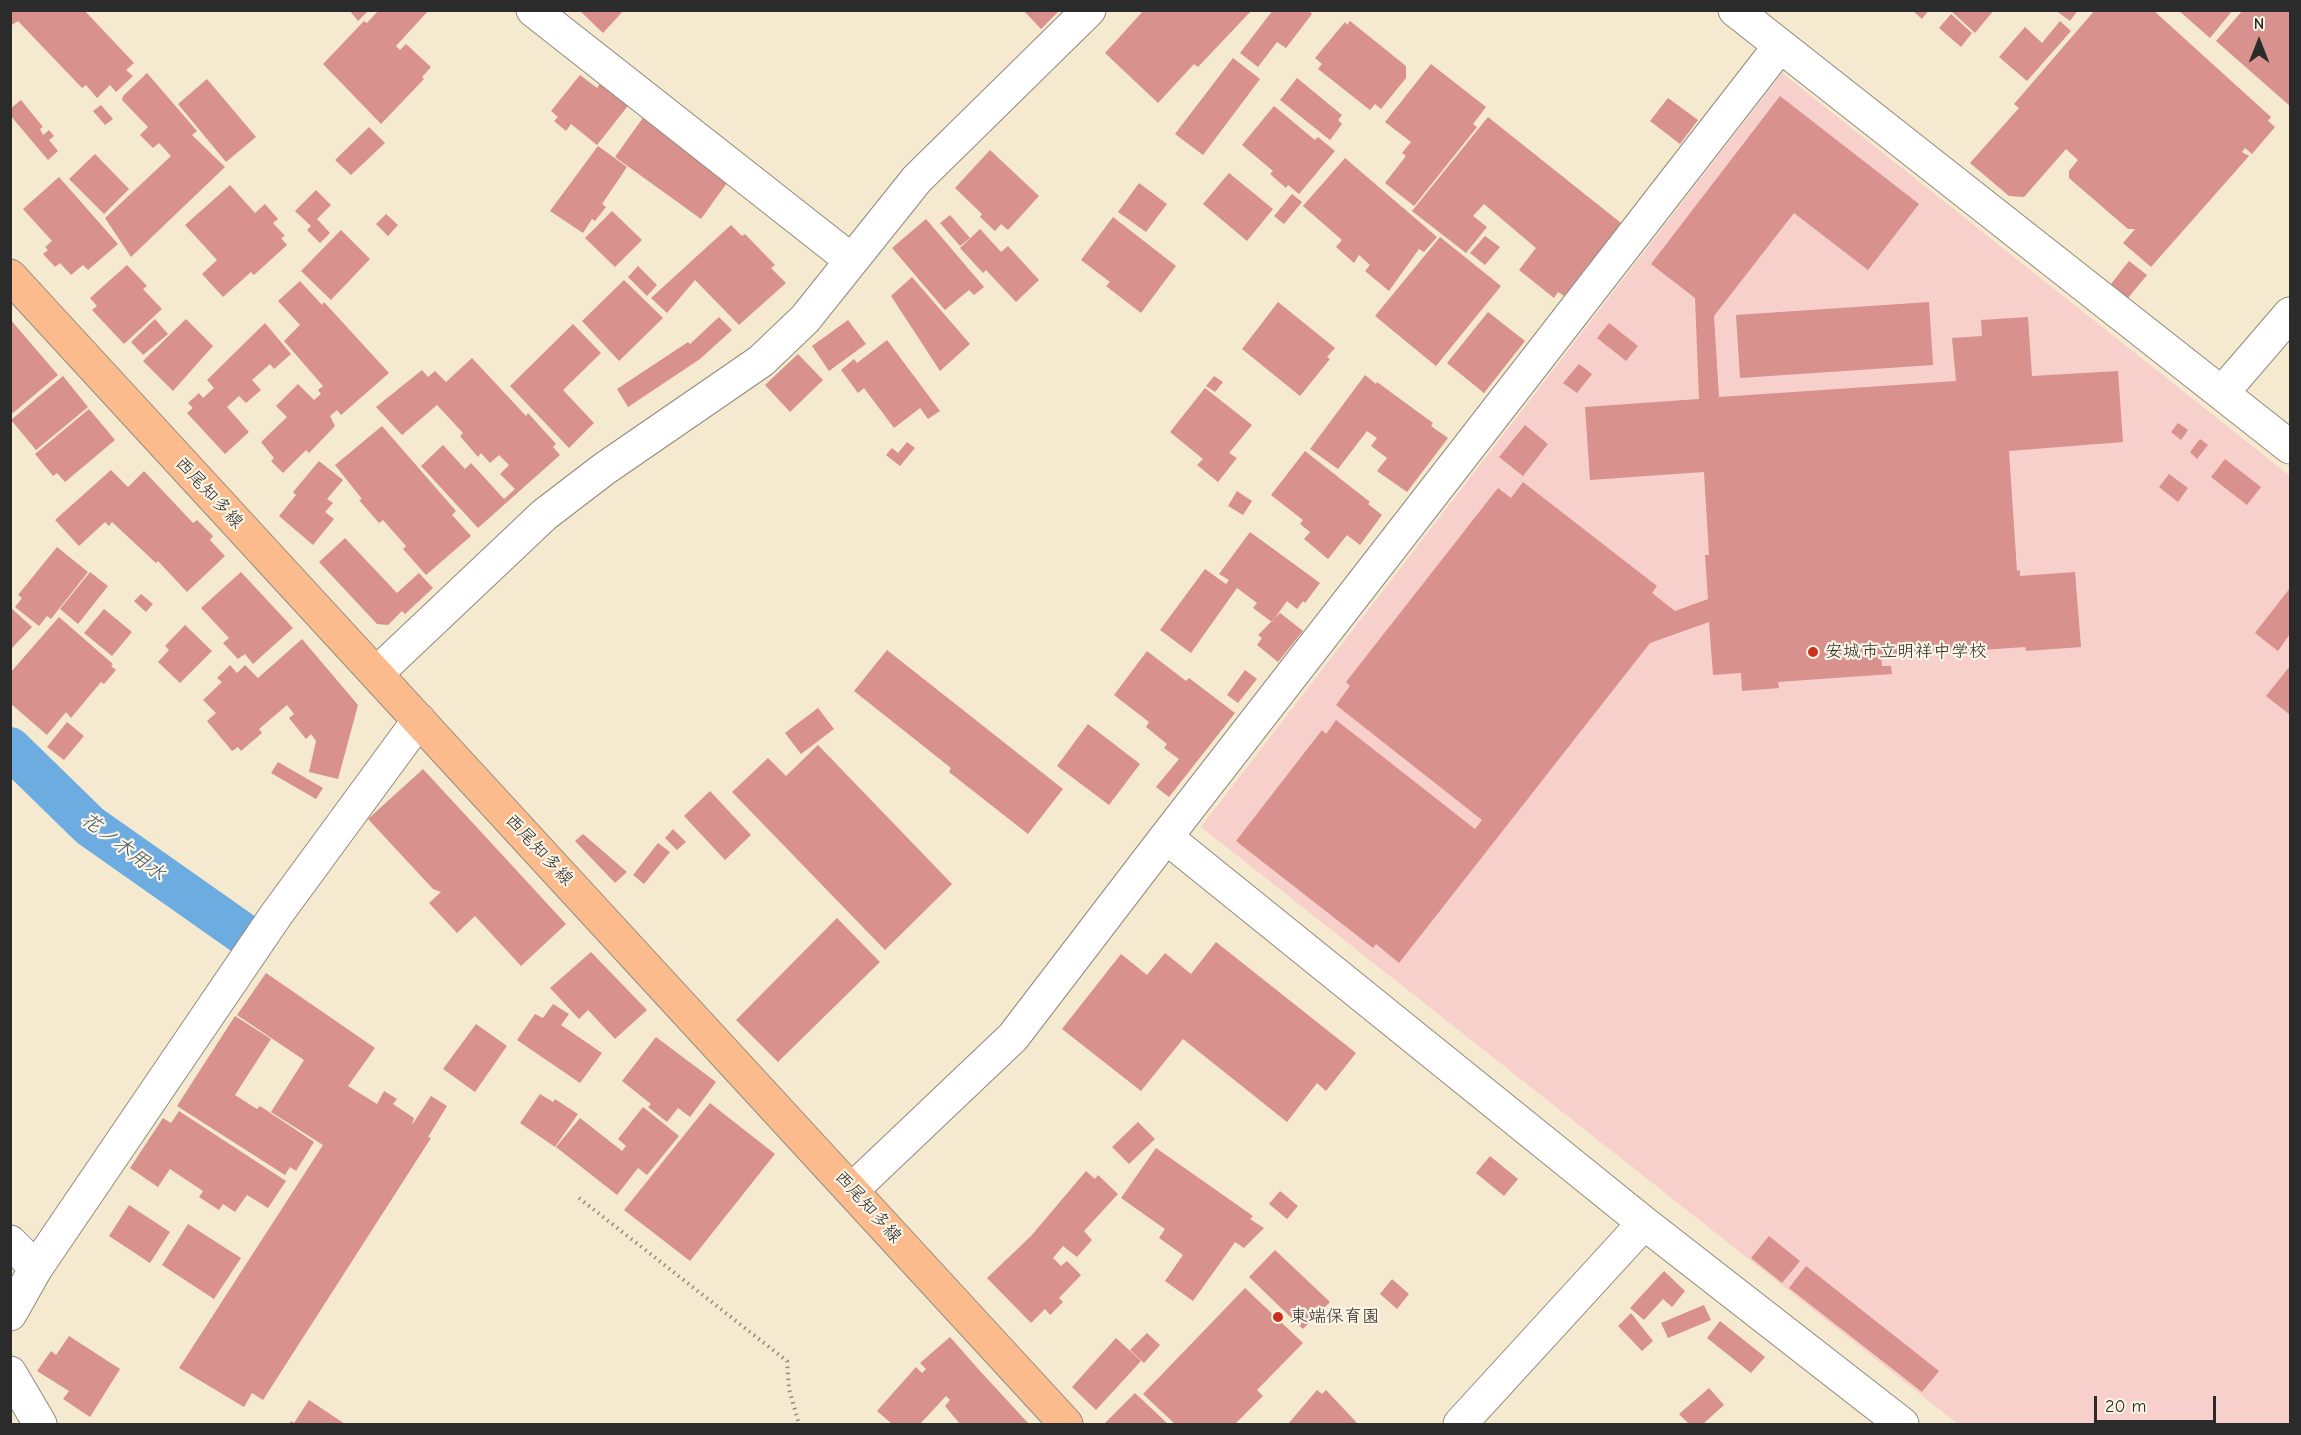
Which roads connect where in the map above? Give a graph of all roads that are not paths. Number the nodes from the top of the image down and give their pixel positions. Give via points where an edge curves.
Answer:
1 (533, 10) edge
2 (1089, 10) edge
3 (1735, 10) edge
4 (1780, 46) junction
5 (851, 260) junction
6 (10, 276) edge
7 (2290, 314) edge
8 (2222, 393) junction
9 (2290, 447) edge
10 (377, 673) junction
11 (419, 720) junction
12 (1166, 837) junction
13 (852, 1190) junction
14 (1644, 1223) junction
15 (10, 1242) edge
16 (36, 1268) junction
17 (10, 1314) edge
18 (10, 1373) edge
19 (40, 1425) edge
20 (1066, 1425) edge
21 (1460, 1425) edge
22 (1902, 1425) edge

1 - 5 street
2 - 5 street via 917,179
3 - 4 street
4 - 8 street
4 - 12 street
5 - 10 street via 805,319 761,361 544,515
6 - 10 main road, 西尾知多線
7 - 8 street
8 - 9 street
10 - 11 main road, 西尾知多線
11 - 13 main road, 西尾知多線
11 - 16 street via 276,915
12 - 13 street via 1013,1037
12 - 14 street
13 - 20 main road, 西尾知多線
14 - 21 street
14 - 22 street
15 - 16 street
16 - 17 street
18 - 19 street

